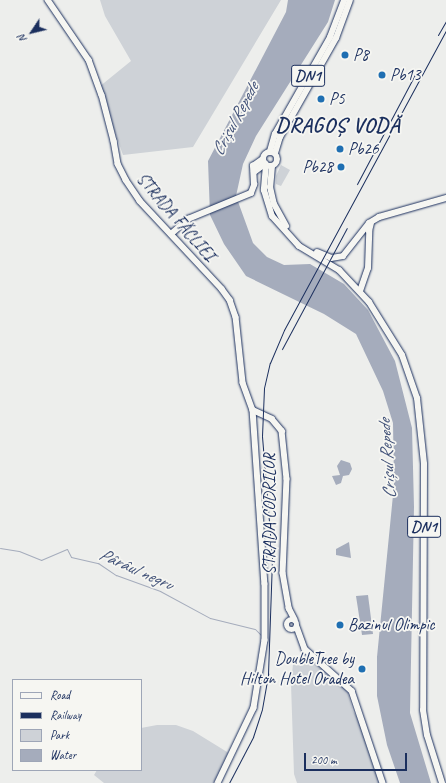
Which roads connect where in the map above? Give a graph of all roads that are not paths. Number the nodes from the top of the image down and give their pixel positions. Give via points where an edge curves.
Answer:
1 (48, 0) edge
2 (344, 0) edge
3 (350, 0) edge
4 (272, 152) junction
5 (266, 164) junction
6 (446, 198) edge
7 (372, 221) junction
8 (171, 234) junction
9 (360, 291) junction
10 (253, 410) junction
11 (289, 608) junction
12 (295, 620) junction
13 (288, 621) junction
14 (295, 629) junction
15 (218, 783) edge
16 (383, 783) edge
17 (442, 783) edge

1 - 8 street, STRADA FĂCLIEI via 89,60 102,96 119,169 140,201
2 - 4 main road, DN1 via 330,37 275,134
3 - 4 main road, DN1 via 336,38
4 - 5 main road, DN1 via 265,153
4 - 5 main road, DN1 via 277,162
5 - 7 main road, DN1 via 278,214 294,237 309,249 332,258 343,256
5 - 8 street via 254,172 253,190 244,198 188,219
5 - 9 main road, DN1 via 264,190 272,216 299,246 326,261
6 - 7 main road, DN1 via 394,211
7 - 9 main road via 369,230 368,268
8 - 10 street, STRADA FĂCLIEI via 230,300 236,317 243,383
9 - 17 main road, DN1 via 386,326 402,355 414,387 420,417 424,464 423,710 427,735
10 - 11 street, STRADA CODRILOR via 272,419 282,431 287,479 283,573
10 - 15 street, STRADA FĂCLIEI via 265,584 262,667 249,722
11 - 12 street, STRADA CODRILOR
11 - 13 street, STRADA CODRILOR
12 - 13 street
12 - 14 street, STRADA CODRILOR
13 - 14 street via 287,626
14 - 16 street via 310,654 352,690

